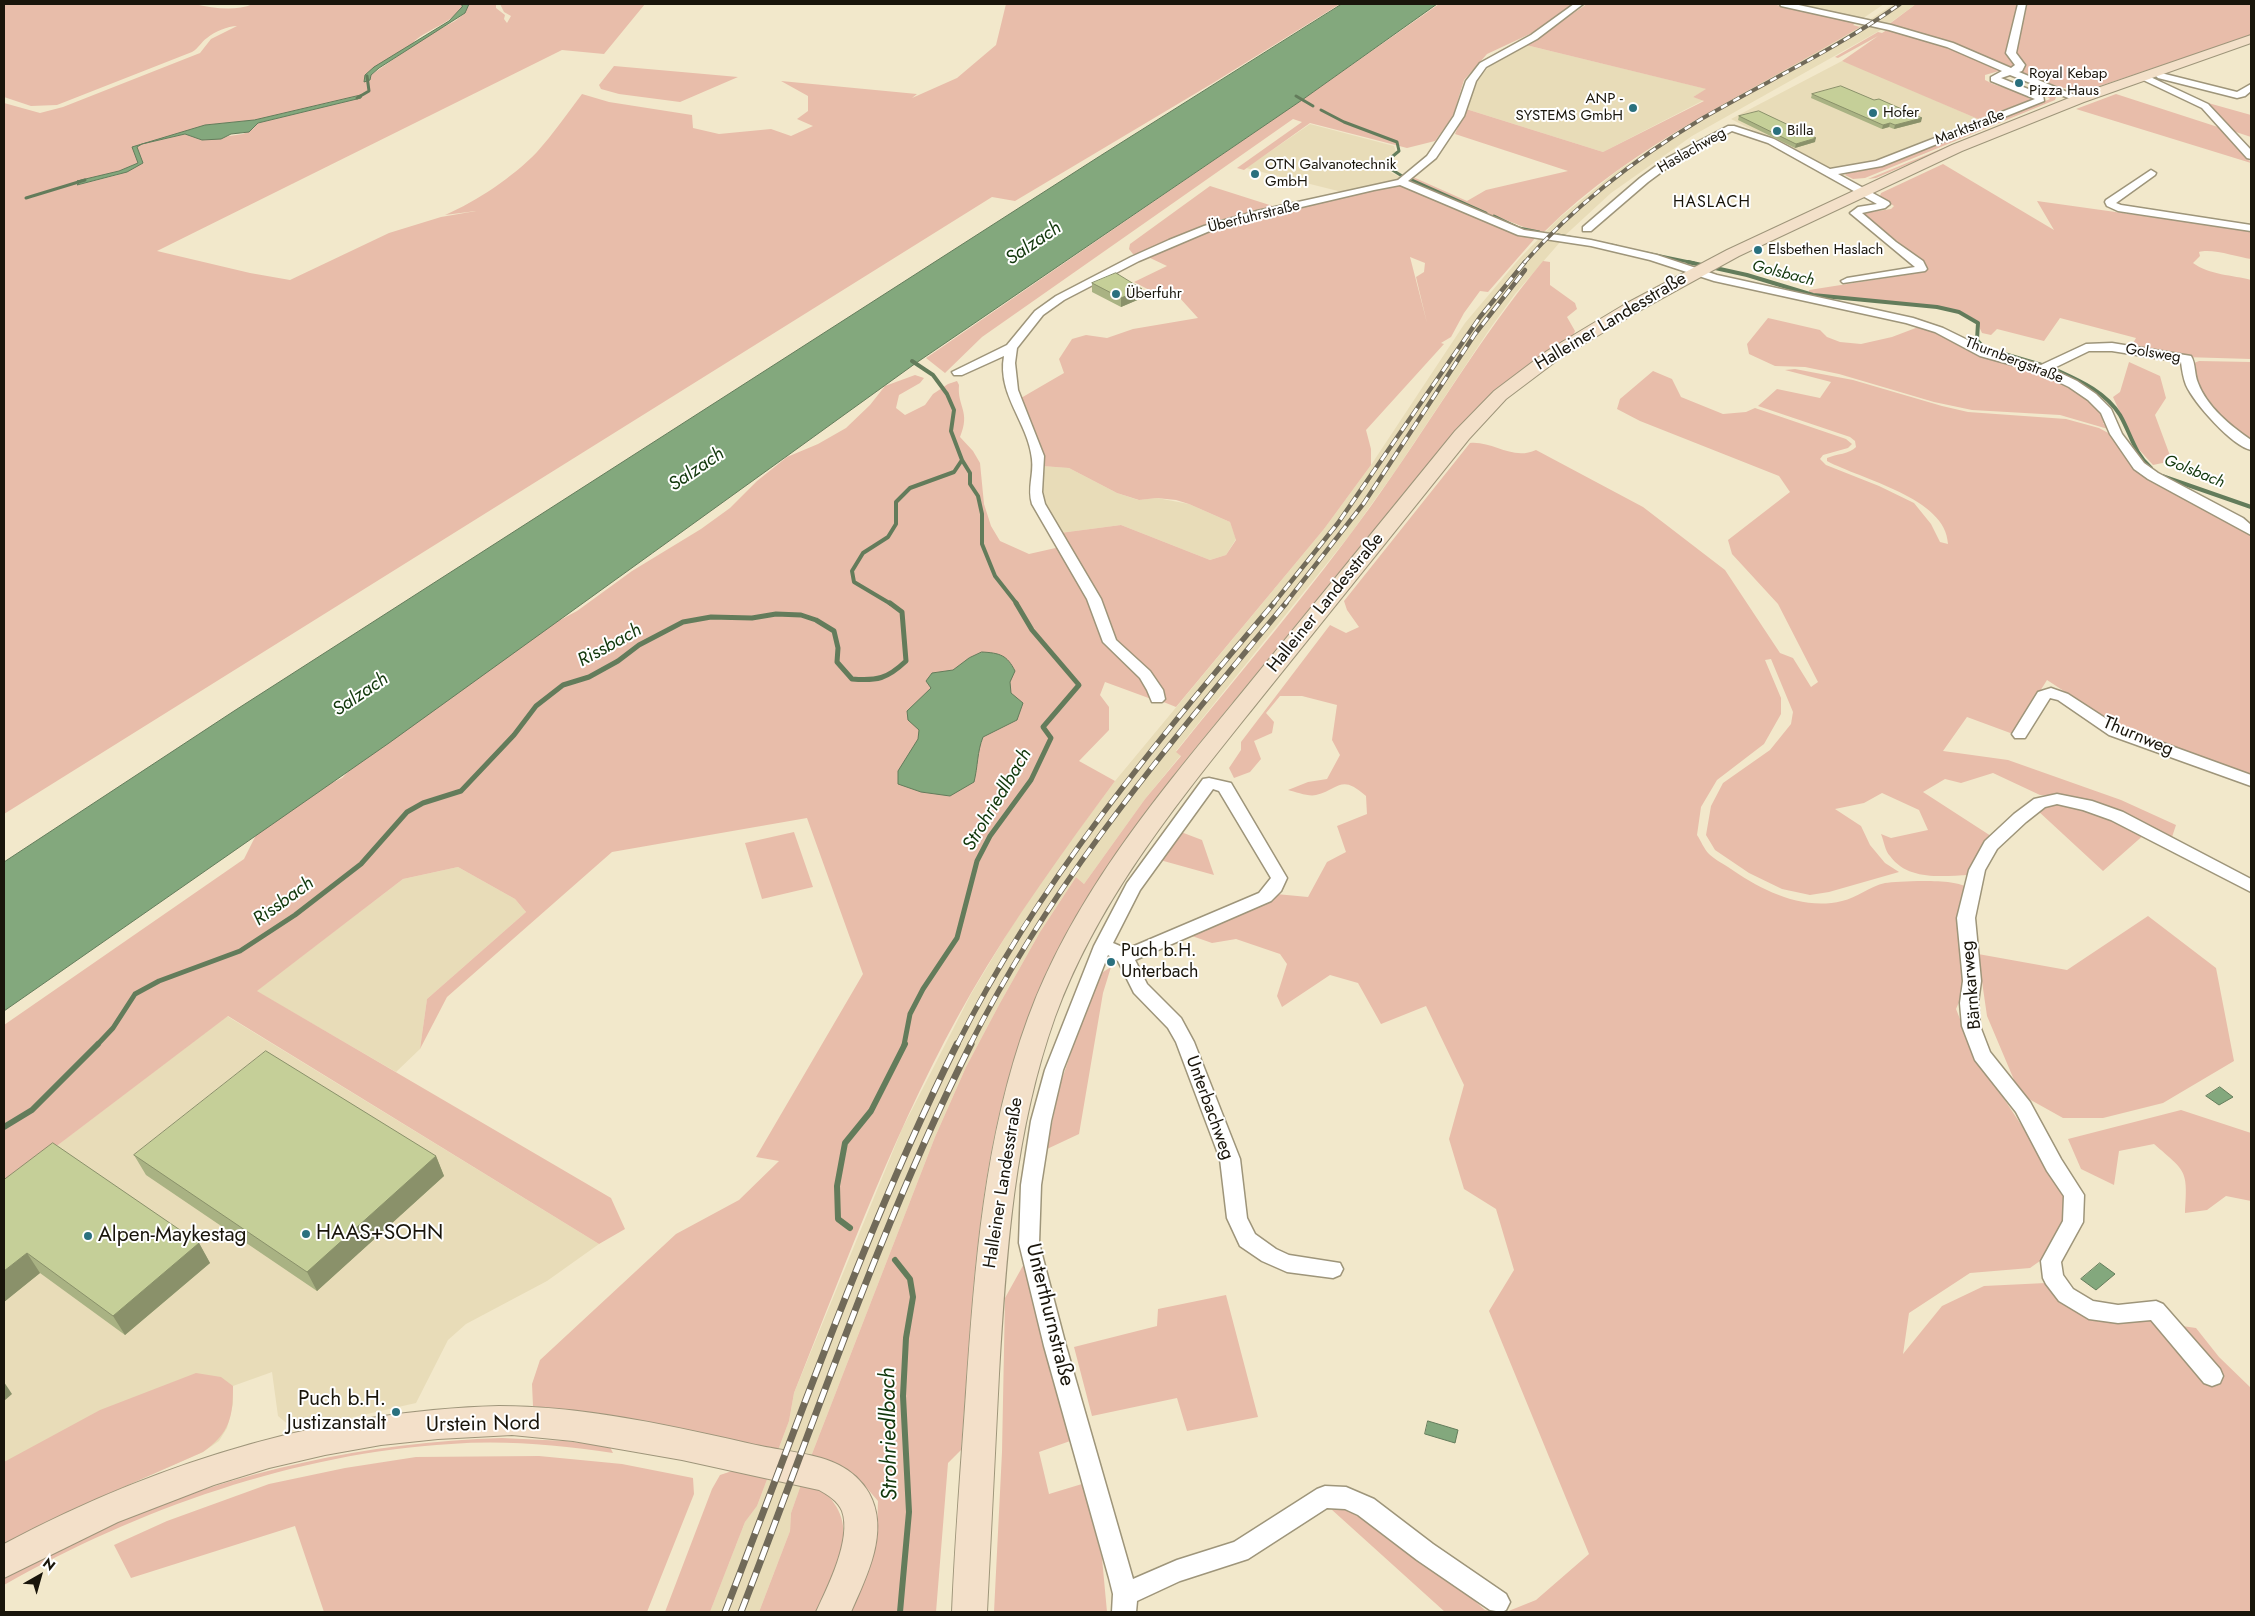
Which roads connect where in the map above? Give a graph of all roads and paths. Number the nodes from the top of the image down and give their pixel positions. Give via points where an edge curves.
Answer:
1 (1579, 4) edge
2 (1784, 4) edge
3 (2022, 4) edge
4 (2251, 39) edge
5 (2011, 72) junction
6 (2148, 75) junction
7 (2251, 87) edge
8 (2079, 99) junction
9 (2251, 156) edge
10 (1829, 172) junction
11 (2151, 173) dead end
12 (1401, 182) junction
13 (1862, 191) junction
14 (2251, 228) edge
15 (1587, 229) dead end
16 (1703, 268) junction
17 (1847, 281) dead end
18 (1011, 348) junction
19 (2042, 369) junction
20 (958, 372) dead end
21 (2251, 446) edge
22 (2251, 530) edge
23 (1157, 699) dead end
24 (2020, 734) dead end
25 (2251, 781) edge
26 (2251, 886) edge
27 (1103, 946) junction
28 (1125, 957) junction
29 (1333, 1269) dead end
30 (2212, 1376) dead end
31 (4, 1562) edge
32 (969, 1602) edge
33 (1498, 1602) dead end
34 (1125, 1603) edge
35 (834, 1612) edge

1 - 12 street via 1534,37 1483,65 1471,80 1459,116 1436,151
2 - 5 street via 1922,36 1973,53
3 - 5 street via 2011,53 2020,65 2019,69
4 - 6 main road, Halleiner Landesstraße
5 - 8 street
5 - 10 street, Marktstraße via 1994,79 2040,96 2039,101 1878,164
6 - 7 street via 2237,95
6 - 8 main road, Halleiner Landesstraße
6 - 9 street via 2205,106
8 - 13 main road, Halleiner Landesstraße via 1956,148
10 - 13 street, Haslachweg
10 - 15 street, Haslachweg via 1771,141 1731,128 1671,160
11 - 14 street via 2110,204 2118,208
12 - 16 street, Überfuhrstraße via 1512,230 1606,246
12 - 18 street, Überfuhrstraße via 1261,213 1173,242 1060,298 1038,315
13 - 16 main road, Halleiner Landesstraße
13 - 17 street via 1885,204 1855,213 1919,263 1921,269
16 - 19 street, Thurnbergstraße via 1778,293 1909,320 1939,330 1984,353
16 - 32 main road, Halleiner Landesstraße via 1553,355 1481,413 1163,805 1093,908 1042,1016 1020,1084 1004,1159 990,1268
18 - 20 street, Überfuhrstraße
18 - 23 street via 1007,362 1009,383 1038,457 1035,496 1094,601 1104,631 1145,676
19 - 21 street, Golsweg via 2086,348 2112,347 2188,359 2189,376 2201,398 2215,415
19 - 22 street, Thurnbergstraße via 2092,397 2107,412 2116,434 2139,466
24 - 25 street, Thurnweg via 2043,695 2051,693 2063,697 2114,731
26 - 30 street, Bärnkarweg via 2118,816 2086,805 2057,800 2040,802 1991,845 1976,870 1966,918 1972,981 1969,1003 1971,1026 1982,1055 2023,1107 2074,1195 2073,1222 2050,1261 2052,1278 2066,1295 2089,1310 2118,1314 2156,1310
27 - 28 street
27 - 28 street, Unterthurnstraße via 1133,887 1209,783 1225,787 1278,878 1275,887 1265,897
27 - 34 street, Unterthurnstraße via 1054,1070 1041,1121 1031,1184 1028,1241
28 - 29 street, Unterbachweg via 1140,988 1175,1024 1185,1042 1230,1159 1237,1218 1247,1240 1287,1263
31 - 35 main road, Urstein Nord via 84,1521 138,1498 255,1456 365,1431 473,1421 535,1422 656,1440 827,1476 850,1492 860,1512 861,1526 849,1575
33 - 34 street via 1366,1507 1346,1498 1325,1497 1240,1551 1177,1571

